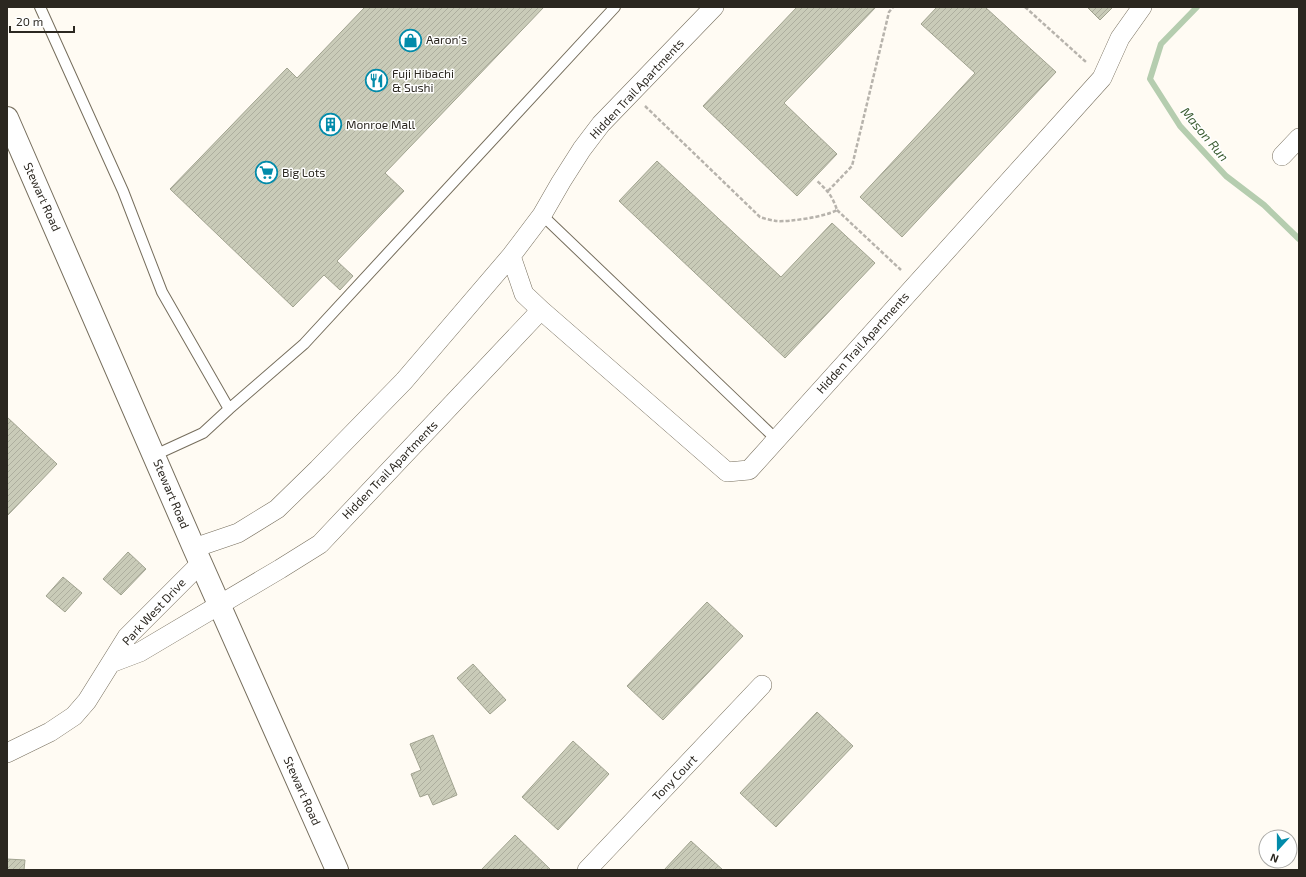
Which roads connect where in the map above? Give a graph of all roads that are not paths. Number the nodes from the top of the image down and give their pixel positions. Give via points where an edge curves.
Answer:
1 (40, 7) edge
2 (615, 7) edge
3 (714, 7) edge
4 (1142, 7) edge
5 (7, 118) edge
6 (1299, 138) edge
7 (1282, 156) dead end
8 (542, 215) junction
9 (511, 256) junction
10 (541, 310) junction
11 (229, 410) junction
12 (776, 439) junction
13 (154, 456) junction
14 (198, 555) junction
15 (220, 606) junction
16 (111, 663) junction
17 (762, 685) dead end
18 (7, 753) edge
19 (337, 870) edge
20 (587, 870) edge

1 - 11 lane via 123,191 162,292
2 - 11 lane via 304,344
3 - 8 street, Hidden Trail Apartments via 601,124 582,149
4 - 12 street, Hidden Trail Apartments via 1120,38 1102,78
5 - 13 street, Stewart Road
6 - 7 street
8 - 9 street, Hidden Trail Apartments
8 - 12 lane
9 - 10 street, Hidden Trail Apartments via 524,294
9 - 14 street, Hidden Trail Apartments via 404,380 277,509
10 - 12 street, Hidden Trail Apartments via 727,472 749,470
10 - 15 street, Hidden Trail Apartments via 320,544
11 - 13 lane via 203,433
13 - 14 street, Stewart Road
14 - 15 street, Stewart Road
14 - 16 street, Park West Drive via 127,637
15 - 16 street, Park West Drive via 140,652
15 - 19 street, Stewart Road
16 - 18 street, Park West Drive via 87,701 74,716 50,732
17 - 20 street, Tony Court

